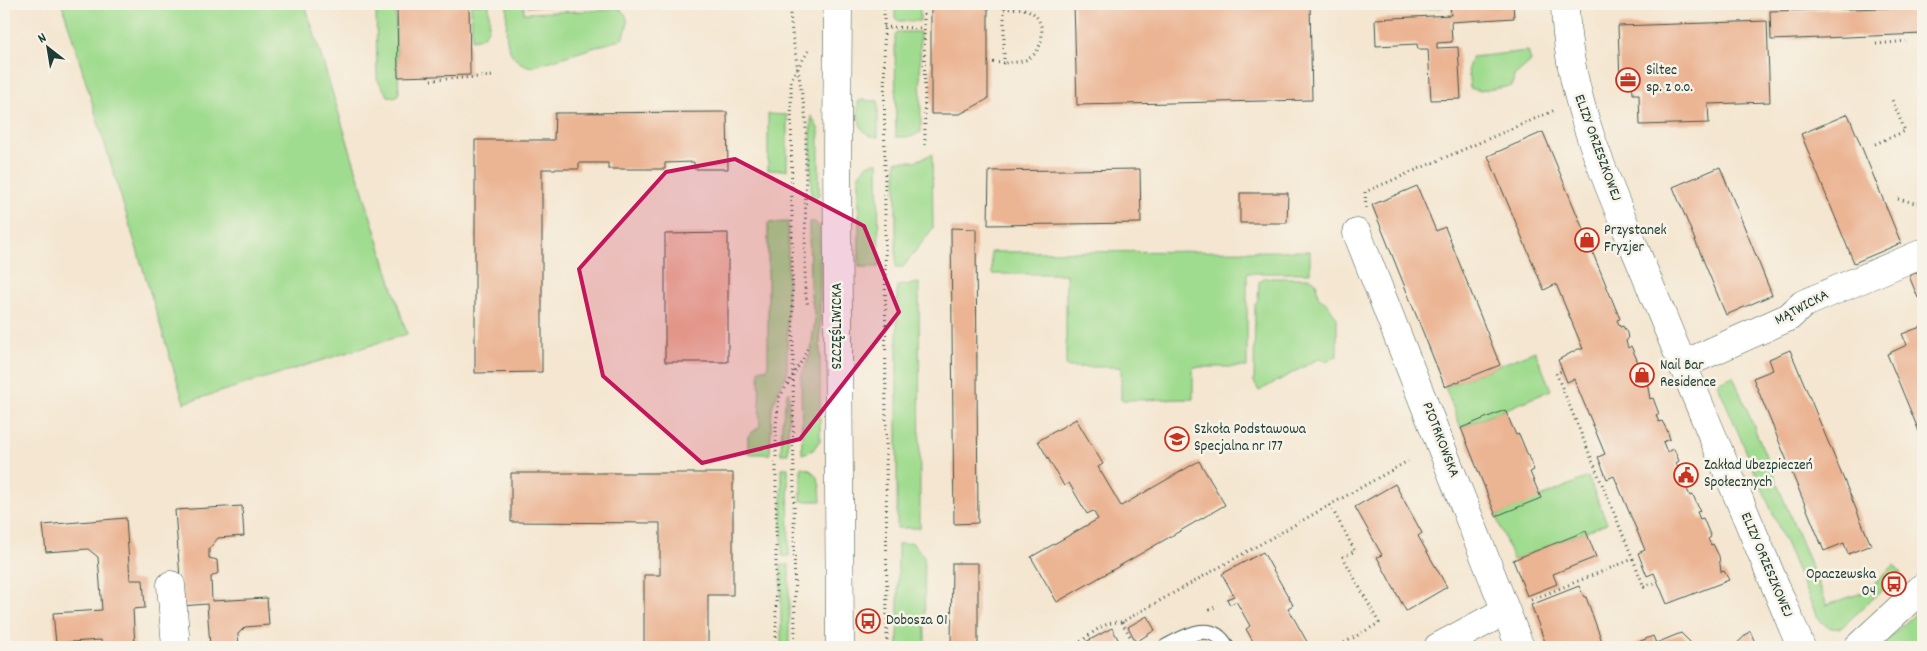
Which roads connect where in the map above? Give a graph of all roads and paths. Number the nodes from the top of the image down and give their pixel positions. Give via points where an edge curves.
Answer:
1 (790, 4) edge
2 (838, 4) edge
3 (884, 4) edge
4 (924, 4) edge
5 (1004, 4) edge
6 (1565, 4) edge
7 (1004, 9) junction
8 (884, 27) junction
9 (924, 28) junction
10 (1906, 41) dead end
11 (1876, 44) dead end
12 (812, 46) dead end
13 (988, 62) dead end
14 (1004, 63) junction
15 (798, 70) junction
16 (429, 76) dead end
17 (495, 76) dead end
18 (1891, 97) dead end
19 (1556, 109) dead end
20 (1875, 144) dead end
21 (925, 145) dead end
22 (1898, 199) dead end
23 (1923, 205) edge
24 (1361, 221) joint
25 (1923, 253) edge
26 (809, 311) dead end
27 (810, 340) dead end
28 (1682, 365) junction
29 (1562, 371) dead end
30 (794, 372) junction
31 (1408, 461) dead end
32 (1330, 505) junction
33 (1633, 559) junction
34 (1658, 582) dead end
35 (171, 585) dead end
36 (1923, 587) edge
37 (1517, 606) junction
38 (1122, 622) junction
39 (176, 647) edge
40 (776, 647) edge
41 (795, 647) edge
42 (840, 647) edge
43 (887, 647) edge
44 (1072, 647) edge
45 (1136, 647) edge
46 (1164, 647) edge
47 (1227, 647) edge
48 (1337, 647) edge
49 (1438, 647) edge
50 (1520, 647) edge
51 (1801, 647) edge
52 (1858, 647) edge

1 - 15 path
2 - 42 street, SZCZĘŚLIWICKA
3 - 8 path
4 - 9 path
5 - 7 path
6 - 28 street, ELIZY ORZESZKOWEJ via 1566,40 1578,102
7 - 14 path
7 - 14 path via 1031,12 1042,31 1042,41 1030,58
8 - 9 path
8 - 43 path
9 - 21 path
10 - 11 path
12 - 15 path
13 - 14 path
15 - 26 path via 806,119 805,289
15 - 30 path via 791,79
16 - 17 path via 430,80
18 - 20 path via 1905,131
19 - 24 path via 1365,192
22 - 23 path
24 - 37 street, PIOTRKOWSKA via 1430,413
25 - 28 street, MĄTWICKA via 1803,304 1789,317
27 - 30 path
28 - 51 street, ELIZY ORZESZKOWEJ
29 - 33 path via 1556,373
30 - 40 path via 779,398 776,424
30 - 41 path
31 - 32 path
32 - 38 path
32 - 48 path via 1355,551 1343,557 1379,623
33 - 34 path via 1644,587
33 - 37 path
35 - 39 street
36 - 52 street
37 - 49 street
37 - 50 street, PIOTRKOWSKA
38 - 44 path via 1111,622
38 - 45 path
46 - 47 lane via 1186,636 1212,632 1219,635

